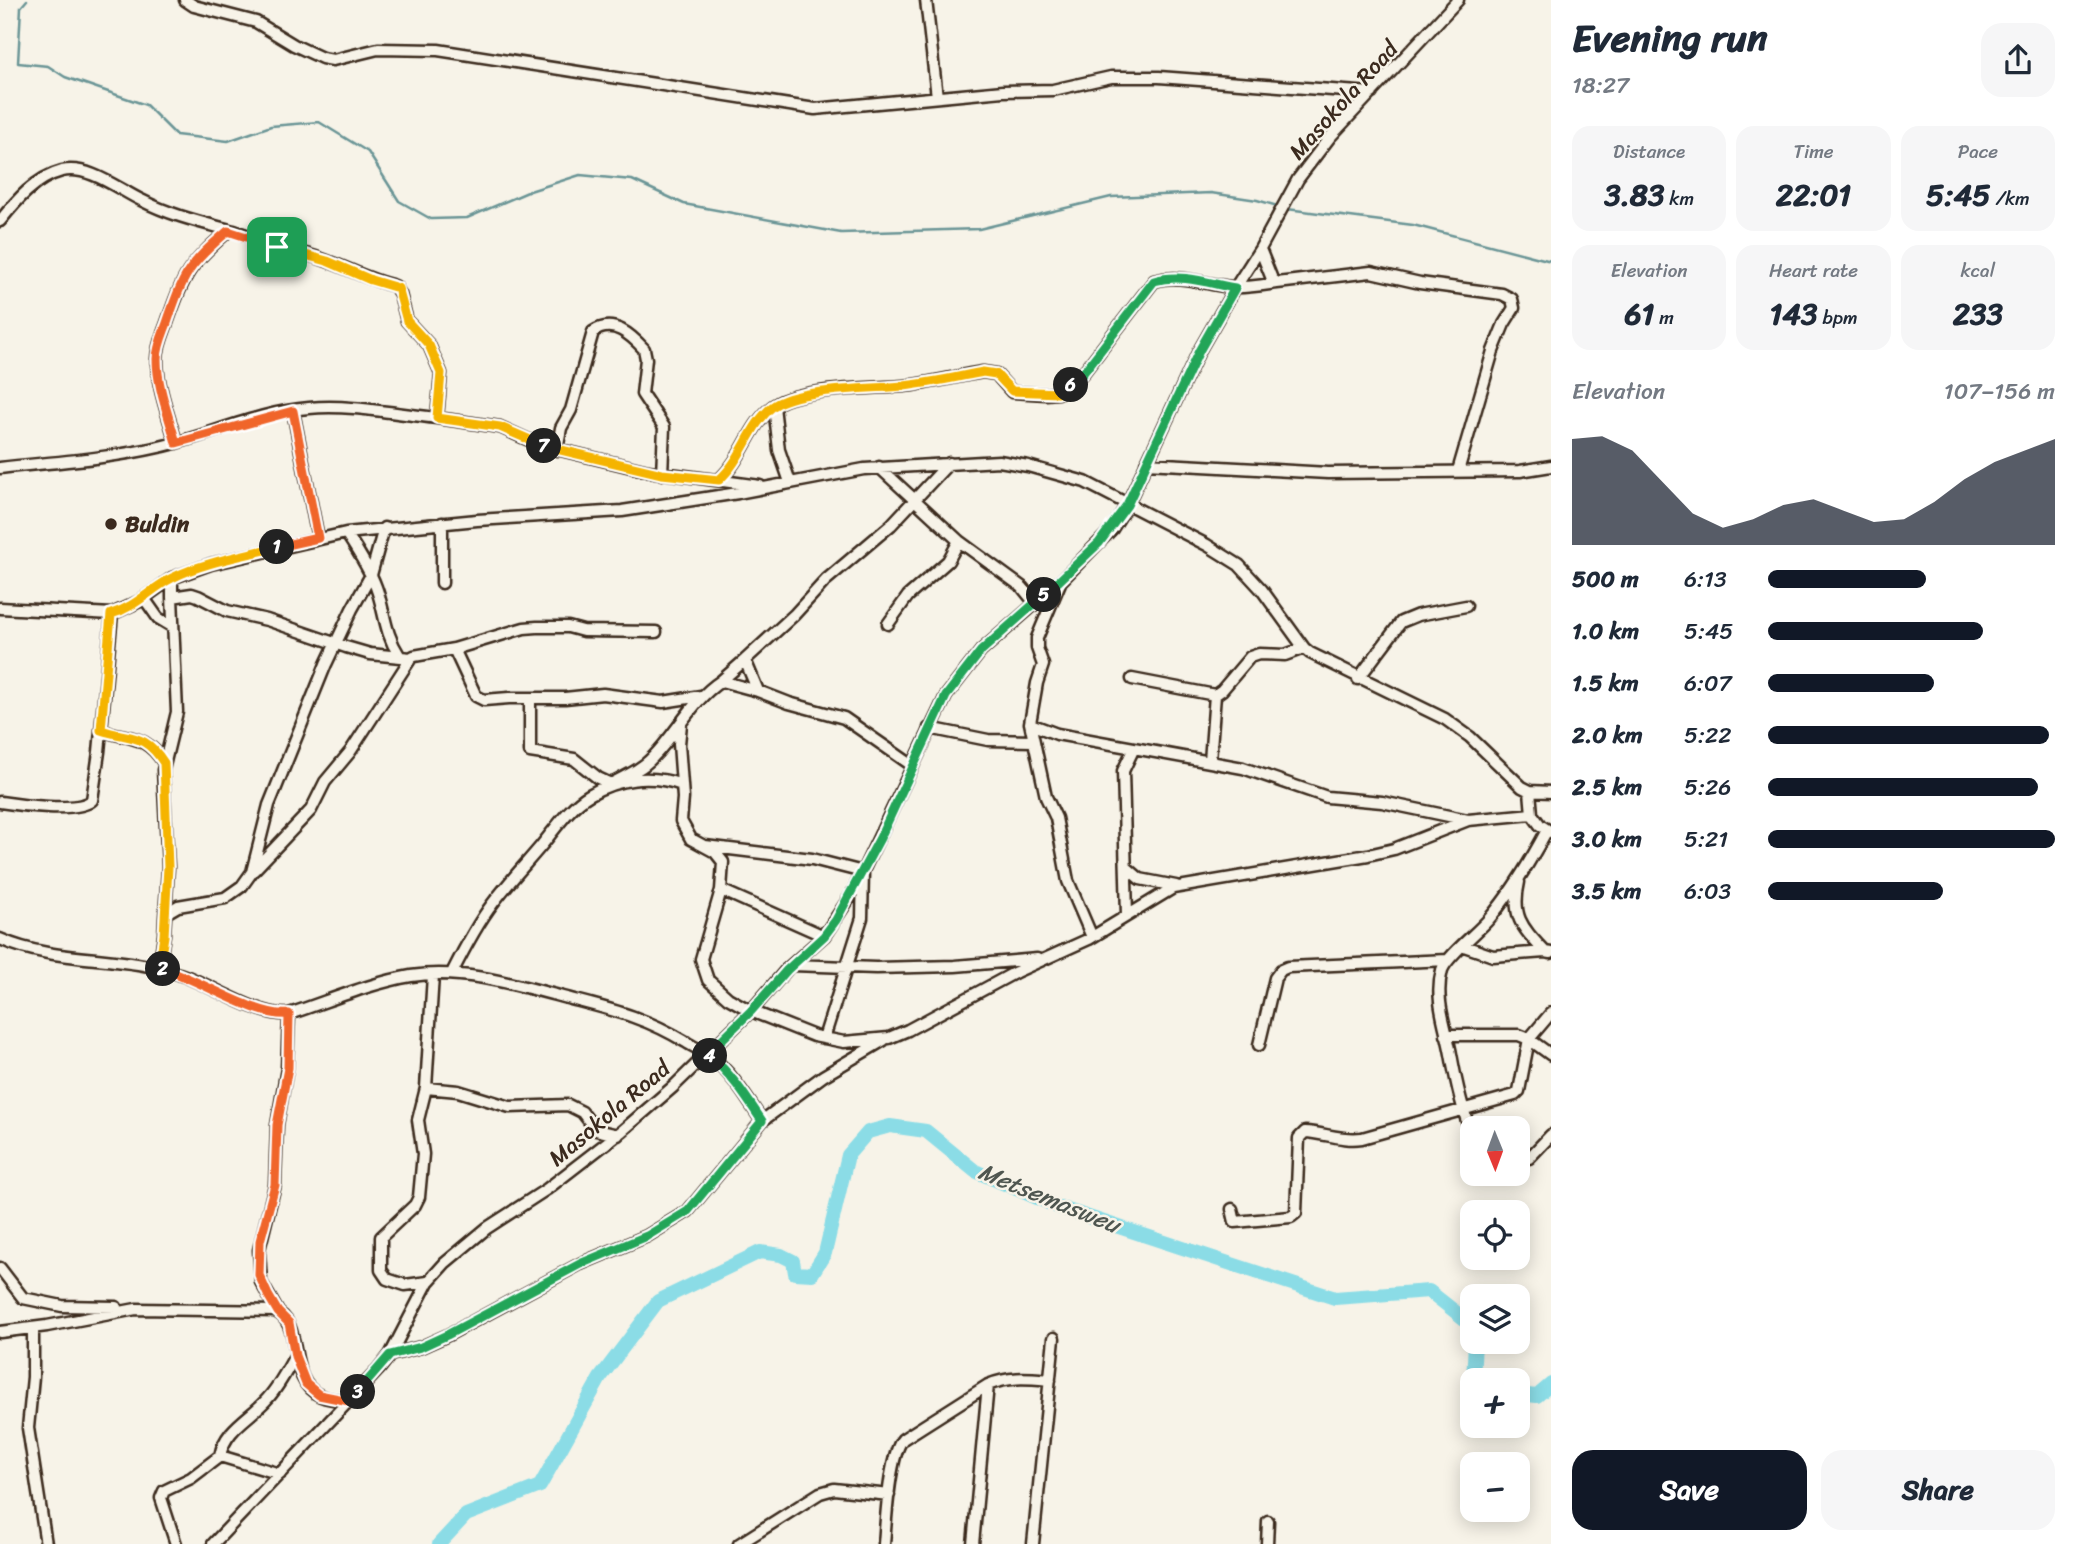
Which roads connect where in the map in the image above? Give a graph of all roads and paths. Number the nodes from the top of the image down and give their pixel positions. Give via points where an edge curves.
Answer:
1 (185, 0) edge
2 (926, 0) edge
3 (1458, 0) edge
4 (1372, 93) junction
5 (937, 97) junction
6 (2, 216) edge
7 (228, 231) junction
8 (1260, 249) junction
9 (1277, 283) junction
10 (1235, 288) junction
11 (774, 406) junction
12 (293, 411) junction
13 (437, 418) junction
14 (176, 443) junction
15 (557, 450) junction
16 (949, 463) junction
17 (1146, 463) junction
18 (1551, 466) edge
19 (879, 467) junction
20 (0, 468) edge
21 (1458, 471) junction
22 (662, 474) junction
23 (719, 480) junction
24 (790, 482) junction
25 (767, 488) junction
26 (913, 500) junction
27 (1127, 505) junction
28 (442, 523) junction
29 (384, 528) junction
30 (346, 533) junction
31 (318, 538) junction
32 (959, 541) junction
33 (371, 575) junction
34 (172, 578) junction
35 (1060, 581) junction
36 (442, 583) dead end
37 (172, 597) junction
38 (144, 598) junction
39 (1035, 603) junction
40 (1466, 606) dead end
41 (0, 608) edge
42 (111, 614) junction
43 (888, 624) dead end
44 (173, 627) junction
45 (656, 632) dead end
46 (336, 643) junction
47 (1304, 648) junction
48 (454, 649) junction
49 (399, 655) junction
50 (411, 658) junction
51 (744, 660) junction
52 (1132, 679) dead end
53 (1358, 679) junction
54 (720, 681) junction
55 (758, 691) junction
56 (1215, 695) junction
57 (701, 696) junction
58 (530, 699) junction
59 (681, 723) junction
60 (1030, 723) junction
61 (929, 728) junction
62 (101, 730) junction
63 (1034, 741) junction
64 (1134, 748) junction
65 (1210, 761) junction
66 (164, 763) junction
67 (913, 766) junction
68 (611, 784) junction
69 (682, 785) junction
70 (1530, 791) junction
71 (1551, 792) edge
72 (0, 802) edge
73 (1532, 814) junction
74 (1468, 820) junction
75 (1549, 831) edge
76 (705, 846) junction
77 (1126, 867) junction
78 (252, 872) junction
79 (863, 872) junction
80 (1519, 879) junction
81 (1177, 887) junction
82 (721, 890) junction
83 (167, 895) junction
84 (183, 905) junction
85 (166, 912) junction
86 (1127, 915) junction
87 (824, 936) junction
88 (1092, 937) junction
89 (0, 939) edge
90 (1464, 946) junction
91 (1548, 953) edge
92 (1045, 958) junction
93 (1448, 960) junction
94 (792, 965) junction
95 (845, 967) junction
96 (159, 968) junction
97 (453, 973) junction
98 (433, 975) junction
99 (751, 1011) junction
100 (1551, 1013) edge
101 (289, 1014) junction
102 (1446, 1035) junction
103 (824, 1038) junction
104 (889, 1038) junction
105 (1529, 1038) junction
106 (1259, 1045) dead end
107 (707, 1054) junction
108 (1551, 1055) edge
109 (426, 1088) junction
110 (1462, 1108) junction
111 (1465, 1116) edge
112 (762, 1121) junction
113 (618, 1135) junction
114 (1551, 1135) edge
115 (1530, 1157) edge
116 (1233, 1209) dead end
117 (0, 1268) edge
118 (428, 1282) junction
119 (131, 1310) junction
120 (278, 1312) junction
121 (33, 1328) junction
122 (0, 1332) edge
123 (1054, 1338) dead end
124 (390, 1355) junction
125 (295, 1356) junction
126 (1049, 1380) junction
127 (988, 1384) junction
128 (349, 1401) junction
129 (219, 1456) junction
130 (279, 1474) junction
131 (889, 1495) junction
132 (1268, 1521) dead end
133 (46, 1544) edge
134 (176, 1544) edge
135 (213, 1544) edge
136 (738, 1544) edge
137 (884, 1544) edge
138 (973, 1544) edge
139 (1033, 1544) edge
140 (1267, 1544) edge

1 - 5 street via 256,22 294,45 332,60 378,49 438,50 806,108
2 - 5 street
3 - 4 street, Masokola Road
4 - 5 street via 1120,77 1053,90
4 - 8 street, Masokola Road via 1330,137 1287,197
6 - 7 street via 22,194 61,171 71,171 106,181 162,210
7 - 13 street via 398,288 407,321 429,345 441,373
7 - 14 street via 187,271 157,353 161,390
8 - 9 street
8 - 10 street, Masokola Road
9 - 10 street
9 - 21 street via 1371,272 1512,299 1514,308 1493,351
10 - 11 street via 1182,277 1154,281 1080,377 1058,393 1012,391 996,374 983,372 906,386 795,397
10 - 17 street, Masokola Road via 1199,351
11 - 23 street
11 - 24 street via 779,450
12 - 13 street via 341,408
12 - 14 street
12 - 31 street
13 - 15 street via 500,427
14 - 20 street via 104,457
15 - 22 street
15 - 22 street via 593,332 622,329 644,349 642,394 664,427
16 - 19 street
16 - 26 street
16 - 27 street via 999,461 1028,466 1086,482
17 - 21 street via 1328,473
17 - 27 street, Masokola Road
18 - 21 street
19 - 24 street
19 - 26 street
22 - 23 street
23 - 25 street
24 - 25 street
25 - 28 street via 622,511
26 - 32 street
26 - 51 street
27 - 35 street, Masokola Road via 1099,543
27 - 47 street via 1178,528 1239,565
28 - 29 street
28 - 36 street
29 - 30 street
29 - 33 street
30 - 31 street
30 - 33 street
31 - 34 street
32 - 39 street via 1022,587
32 - 43 street via 948,561 908,596
33 - 46 street
33 - 49 street via 385,626
34 - 37 street
34 - 38 street
35 - 39 street, Masokola Road
35 - 60 street via 1037,638 1043,665
37 - 44 street
37 - 46 street via 192,594 227,611
38 - 42 street
38 - 44 street via 158,618
39 - 61 street, Masokola Road via 981,651 946,696
40 - 53 street via 1401,622
41 - 42 street
42 - 62 street
44 - 66 street via 177,712
45 - 48 street via 524,628
46 - 49 street
46 - 78 street via 269,806
47 - 53 street
47 - 56 street via 1285,655 1250,657
48 - 50 street
48 - 58 street via 480,699
49 - 50 street
50 - 78 street via 325,782 311,810
51 - 54 street
51 - 55 street
52 - 56 street
53 - 70 street via 1445,719
54 - 55 street
54 - 57 street
55 - 67 street via 845,718
56 - 65 street
57 - 58 street via 663,702 603,694
57 - 59 street
58 - 68 street via 530,752 574,759
59 - 68 street via 643,766
59 - 69 street
60 - 63 street
60 - 64 street via 1058,734
61 - 63 street via 988,740
61 - 67 street, Masokola Road
62 - 66 street via 143,740
62 - 72 street via 90,803 34,807
63 - 88 street via 1068,881
64 - 65 street
64 - 77 street via 1123,771
65 - 74 street via 1327,797 1382,802
66 - 83 street
67 - 79 street, Masokola Road
68 - 69 street via 652,778
68 - 97 street via 587,796 563,819 491,905
69 - 76 street via 683,827 691,839
70 - 71 street
70 - 73 street
73 - 74 street
73 - 75 street
74 - 81 street via 1368,855
75 - 80 street
76 - 79 street via 812,859
76 - 82 street via 723,862
77 - 81 street via 1140,879
77 - 86 street
78 - 84 street via 225,898
79 - 87 street, Masokola Road
79 - 95 street via 862,918
80 - 90 street
80 - 91 street via 1516,915
81 - 86 street
82 - 87 street
82 - 99 street via 701,964 717,990
83 - 84 street
83 - 85 street
84 - 85 street
85 - 96 street
86 - 88 street
87 - 94 street, Masokola Road
88 - 92 street
89 - 96 street via 65,956
90 - 91 street via 1493,956
90 - 93 street
92 - 95 street via 955,966
92 - 104 street
93 - 102 street via 1440,1000
93 - 106 street via 1281,970 1275,978
94 - 95 street
94 - 99 street, Masokola Road
95 - 103 street
96 - 101 street via 250,1005
97 - 98 street
97 - 107 street via 618,1010
98 - 101 street via 393,980
98 - 109 street
99 - 103 street
99 - 107 street, Masokola Road
100 - 105 street
101 - 120 street via 275,1185 259,1250 261,1282
102 - 105 street
102 - 110 street
103 - 104 street via 844,1042
104 - 112 street via 823,1076
105 - 108 street
105 - 110 street via 1517,1093
107 - 112 street via 732,1078
107 - 113 street, Masokola Road
109 - 113 street via 466,1092 510,1107 568,1105 582,1112 596,1130
109 - 118 street via 418,1124 423,1154 419,1197 383,1234 381,1270 387,1279 405,1284
110 - 111 street
110 - 116 street via 1362,1138 1301,1133 1296,1213 1235,1222
112 - 124 street via 688,1211 447,1335
113 - 118 street, Masokola Road via 487,1228
114 - 115 street
117 - 119 street via 23,1298 62,1306
118 - 124 street, Masokola Road
119 - 120 street
119 - 121 street
120 - 125 street via 289,1323
121 - 122 street
121 - 133 street via 28,1428
123 - 126 street
124 - 128 street, Masokola Road
125 - 128 street via 313,1390
125 - 129 street via 271,1395 231,1431
126 - 127 street via 1006,1378
126 - 139 street
127 - 131 street via 899,1443
127 - 138 street
128 - 130 street, Masokola Road
129 - 130 street
129 - 134 street via 162,1494
130 - 135 street, Masokola Road
131 - 136 street via 834,1489 820,1493
131 - 137 street
132 - 140 street

